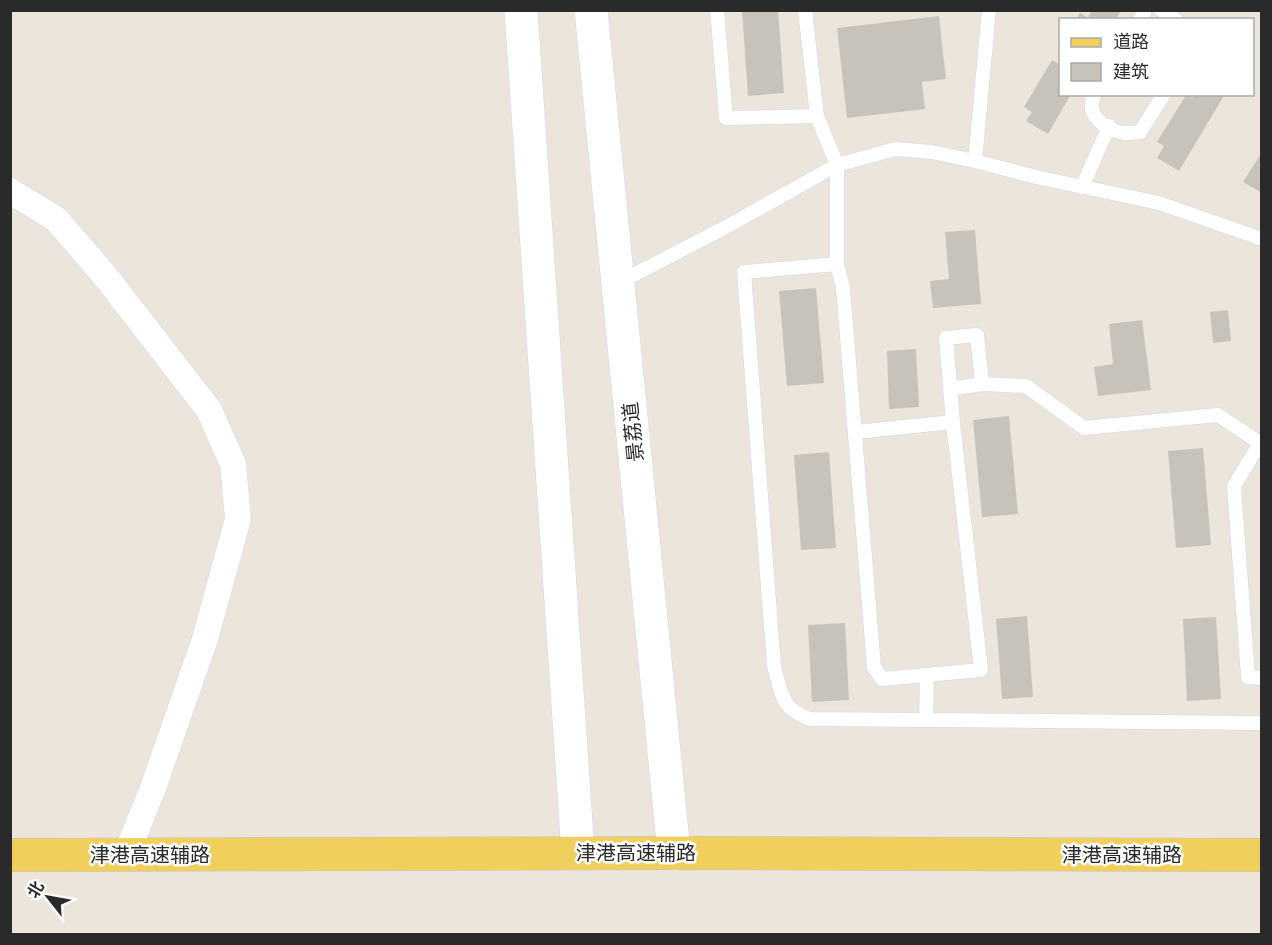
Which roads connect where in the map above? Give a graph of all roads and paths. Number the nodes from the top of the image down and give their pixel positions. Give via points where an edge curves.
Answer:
1 (521, 10) edge
2 (591, 10) edge
3 (717, 10) edge
4 (805, 10) edge
5 (989, 10) edge
6 (1094, 96) edge
7 (1163, 96) edge
8 (817, 116) junction
9 (1109, 126) junction
10 (975, 161) junction
11 (837, 165) junction
12 (1082, 187) junction
13 (10, 191) edge
14 (1262, 239) edge
15 (837, 264) junction
16 (618, 283) junction
17 (982, 384) junction
18 (950, 388) junction
19 (953, 422) junction
20 (856, 432) junction
21 (1261, 443) edge
22 (927, 675) junction
23 (1262, 678) edge
24 (926, 720) junction
25 (1262, 723) edge
26 (578, 853) junction
27 (674, 853) junction
28 (10, 855) edge
29 (126, 855) junction
30 (1262, 855) edge

1 - 26 main road
2 - 16 main road, 景荔道
3 - 8 lane via 726,118
4 - 8 lane
5 - 10 lane
6 - 9 lane via 1090,109 1095,118
7 - 9 lane via 1140,132 1123,133
8 - 11 lane
9 - 12 lane
10 - 11 lane via 895,149
10 - 12 lane
11 - 15 lane
11 - 16 lane
12 - 14 lane via 1159,204
13 - 29 street via 56,219 106,277 209,410 233,464 238,519 205,639
15 - 20 lane via 843,288
15 - 24 lane via 744,272 774,666 783,698 794,713 810,719
16 - 27 main road, 景荔道
17 - 18 lane
17 - 18 lane via 977,335 946,338
17 - 21 lane via 1026,386 1084,428 1218,415
18 - 19 lane
19 - 20 lane
19 - 22 lane via 981,670
20 - 22 lane via 874,667 882,679
21 - 23 lane via 1234,486 1248,677
22 - 24 lane
24 - 25 lane
26 - 27 main road, 津港高速辅路
26 - 29 main road, 津港高速辅路
27 - 30 main road, 津港高速辅路
28 - 29 main road, 津港高速辅路

